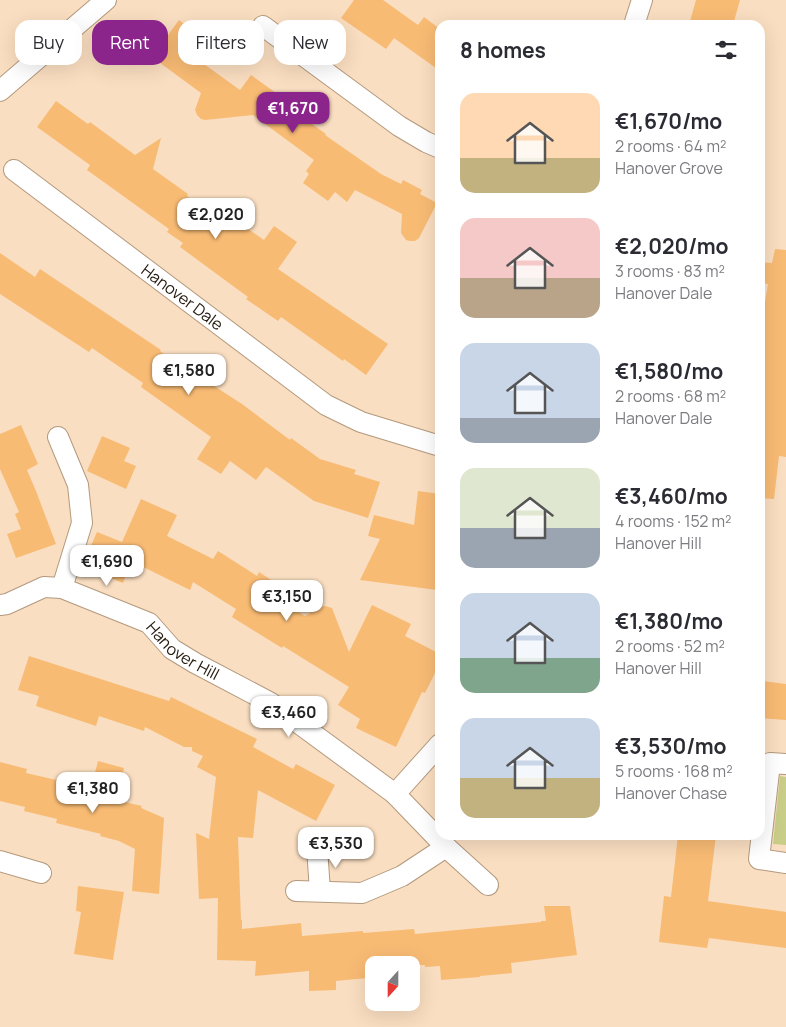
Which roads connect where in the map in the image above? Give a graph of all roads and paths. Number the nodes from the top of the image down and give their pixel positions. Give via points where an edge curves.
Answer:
1 (106, 0) edge
2 (642, 0) edge
3 (636, 20) edge
4 (264, 27) edge
5 (2, 83) edge
6 (435, 146) edge
7 (14, 170) dead end
8 (58, 437) dead end
9 (435, 444) edge
10 (62, 588) junction
11 (0, 605) edge
12 (435, 750) edge
13 (786, 764) edge
14 (395, 794) junction
15 (765, 807) edge
16 (435, 836) edge
17 (439, 840) edge
18 (761, 840) edge
19 (446, 847) junction
20 (317, 848) dead end
21 (0, 861) edge
22 (786, 863) edge
23 (42, 873) dead end
24 (488, 885) dead end
25 (296, 890) dead end
26 (320, 891) junction

1 - 5 street
2 - 3 street
4 - 6 street via 398,126
7 - 9 street, Hanover Dale via 326,405 361,422
8 - 10 street via 78,485 82,523
10 - 11 street, Hanover Hill via 44,587
10 - 14 street, Hanover Hill via 149,623 172,649 271,703
12 - 14 street
13 - 15 street via 770,763
14 - 16 street, Hanover Hill
17 - 19 street, Hanover Hill
18 - 22 street via 759,859
19 - 24 street, Hanover Hill
19 - 26 street via 402,876 362,893
20 - 26 street
21 - 23 street
25 - 26 street

